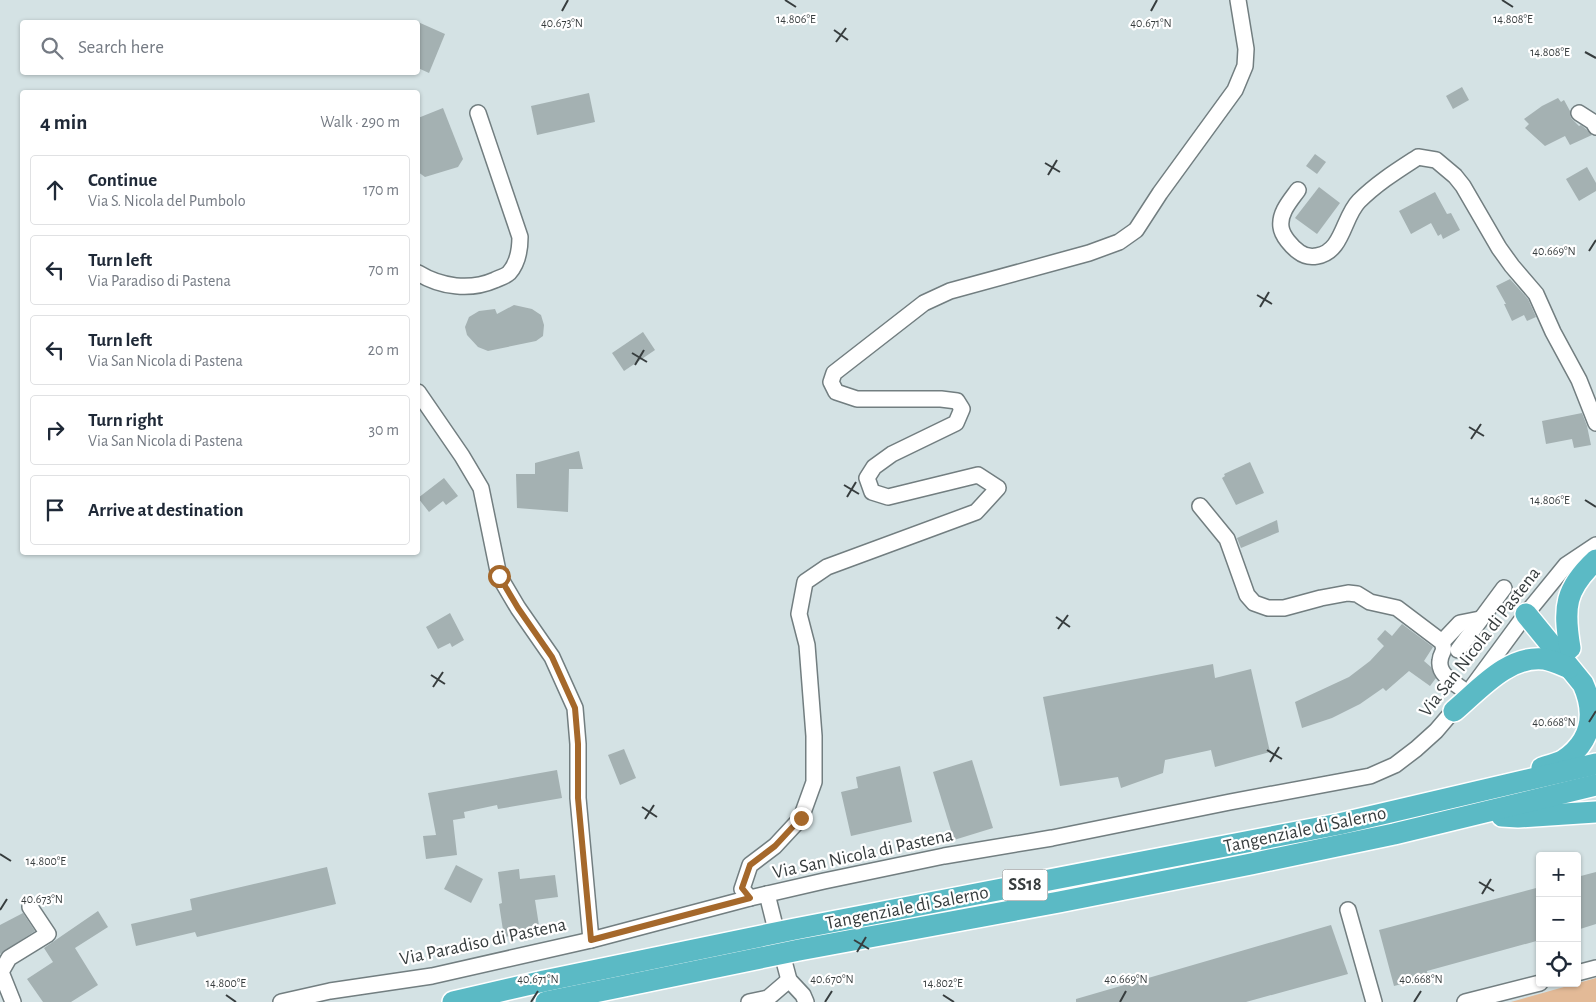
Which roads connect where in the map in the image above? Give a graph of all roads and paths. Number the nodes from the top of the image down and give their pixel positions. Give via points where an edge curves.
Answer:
1 (1238, 0) edge
2 (1579, 113) dead end
3 (478, 114) dead end
4 (1596, 127) edge
5 (1298, 190) dead end
6 (420, 274) edge
7 (420, 395) edge
8 (1596, 424) edge
9 (1200, 506) dead end
10 (1596, 545) edge
11 (1596, 560) edge
12 (1504, 588) dead end
13 (1530, 610) junction
14 (1480, 619) junction
15 (1442, 642) junction
16 (1458, 650) dead end
17 (1570, 658) junction
18 (1596, 677) edge
19 (1468, 693) junction
20 (1454, 711) junction
21 (1596, 764) edge
22 (1596, 785) edge
23 (1453, 798) junction
24 (1596, 812) edge
25 (1474, 815) junction
26 (767, 894) junction
27 (750, 898) junction
28 (30, 907) dead end
29 (1348, 910) dead end
30 (774, 922) dead end
31 (591, 940) junction
32 (1596, 968) edge
33 (1581, 972) edge
34 (1536, 984) edge
35 (13, 1002) edge
36 (281, 1002) edge
37 (453, 1002) edge
38 (546, 1002) edge
39 (750, 1002) edge
40 (806, 1002) edge
41 (1374, 1002) edge
42 (1465, 1002) edge

1 - 27 street, Via San Nicola di Pastena via 1246,48 1245,66 1235,90 1136,230 1119,242 1096,250 950,291 924,303 834,373 830,382 836,392 857,399 941,399 957,401 962,409 956,423 892,454 874,467 868,478 872,492 888,497 978,475 998,488 976,512 827,567 805,582 799,614 807,645 814,782 801,818 775,846 750,865 742,888
2 - 4 street
3 - 6 street via 520,237 519,253 508,274 485,284 464,287 439,283
5 - 8 street via 1284,210 1281,229 1300,253 1312,257 1323,255 1334,248 1358,202 1386,178 1418,157 1436,160 1463,186 1499,248 1536,294 1579,380
7 - 31 street via 482,488 499,576 552,657 575,708 578,798
9 - 15 street via 1227,539 1246,595 1254,603 1268,608 1284,608 1321,598 1357,594 1370,602 1397,608
10 - 13 street, Via San Nicola di Pastena via 1566,565
11 - 17 highway via 1574,583 1568,602 1566,624
12 - 14 street
13 - 17 highway
13 - 19 street, Via San Nicola di Pastena
14 - 15 street via 1460,622
14 - 16 street
15 - 19 street via 1441,670
17 - 18 highway via 1580,662
17 - 20 highway via 1526,659 1511,664
17 - 23 highway via 1589,697 1591,712 1590,725 1574,750 1563,760
19 - 20 street, Via San Nicola di Pastena
20 - 26 street, Via San Nicola di Pastena via 1416,749 1395,765 1370,776 944,856
21 - 23 highway, Tangenziale di Salerno / SS18
22 - 25 highway, Tangenziale di Salerno / SS18
23 - 37 highway, Tangenziale di Salerno / SS18 via 1221,848 727,943
24 - 25 highway via 1518,817
25 - 38 highway, Tangenziale di Salerno / SS18 via 1213,872 799,950
26 - 27 street, Via San Nicola di Pastena
26 - 30 street
27 - 31 street, Via Paradiso di Pastena
28 - 35 street via 48,934 10,958 1,972
29 - 41 street
31 - 36 street, Via Paradiso di Pastena via 432,976 330,991
32 - 33 street
34 - 42 street
39 - 40 street via 768,998 787,973

